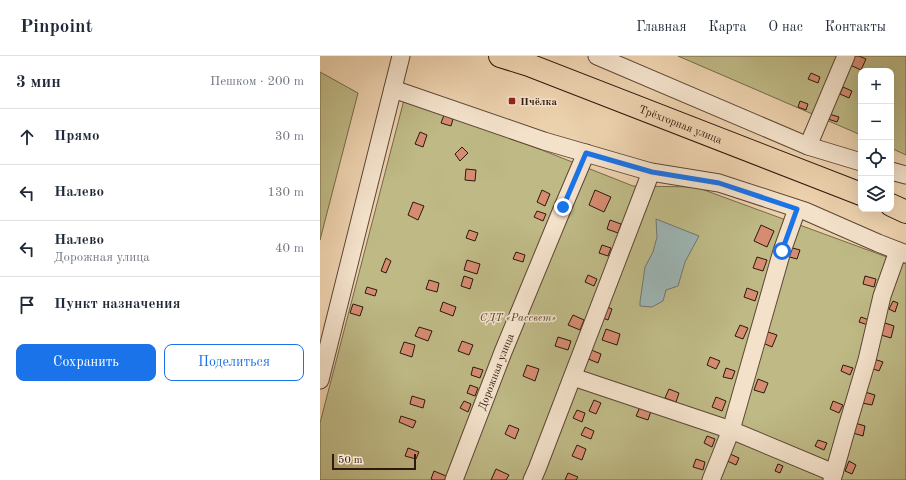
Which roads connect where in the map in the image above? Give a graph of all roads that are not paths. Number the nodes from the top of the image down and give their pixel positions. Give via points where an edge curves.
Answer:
1 (401, 56) edge
2 (500, 56) edge
3 (597, 56) edge
4 (846, 56) edge
5 (393, 89) junction
6 (808, 146) junction
7 (586, 153) junction
8 (858, 161) edge
9 (652, 172) junction
10 (894, 172) edge
11 (906, 176) edge
12 (858, 193) edge
13 (894, 207) edge
14 (797, 209) junction
15 (906, 212) edge
16 (902, 252) edge
17 (573, 377) junction
18 (320, 380) edge
19 (731, 430) junction
20 (833, 476) edge
21 (454, 480) edge
22 (532, 480) edge
23 (711, 480) edge

1 - 5 street
2 - 12 highway, Трёхгорная улица
3 - 6 street
4 - 6 street
5 - 7 street
5 - 18 street
6 - 8 street
7 - 9 street
7 - 21 street, Дорожная улица via 503,352
9 - 14 street via 719,183
9 - 17 street
10 - 11 street
13 - 15 highway
14 - 16 street
14 - 19 street via 782,251
16 - 20 street via 882,296 867,360
17 - 19 street
17 - 22 street
19 - 20 street
19 - 23 street

